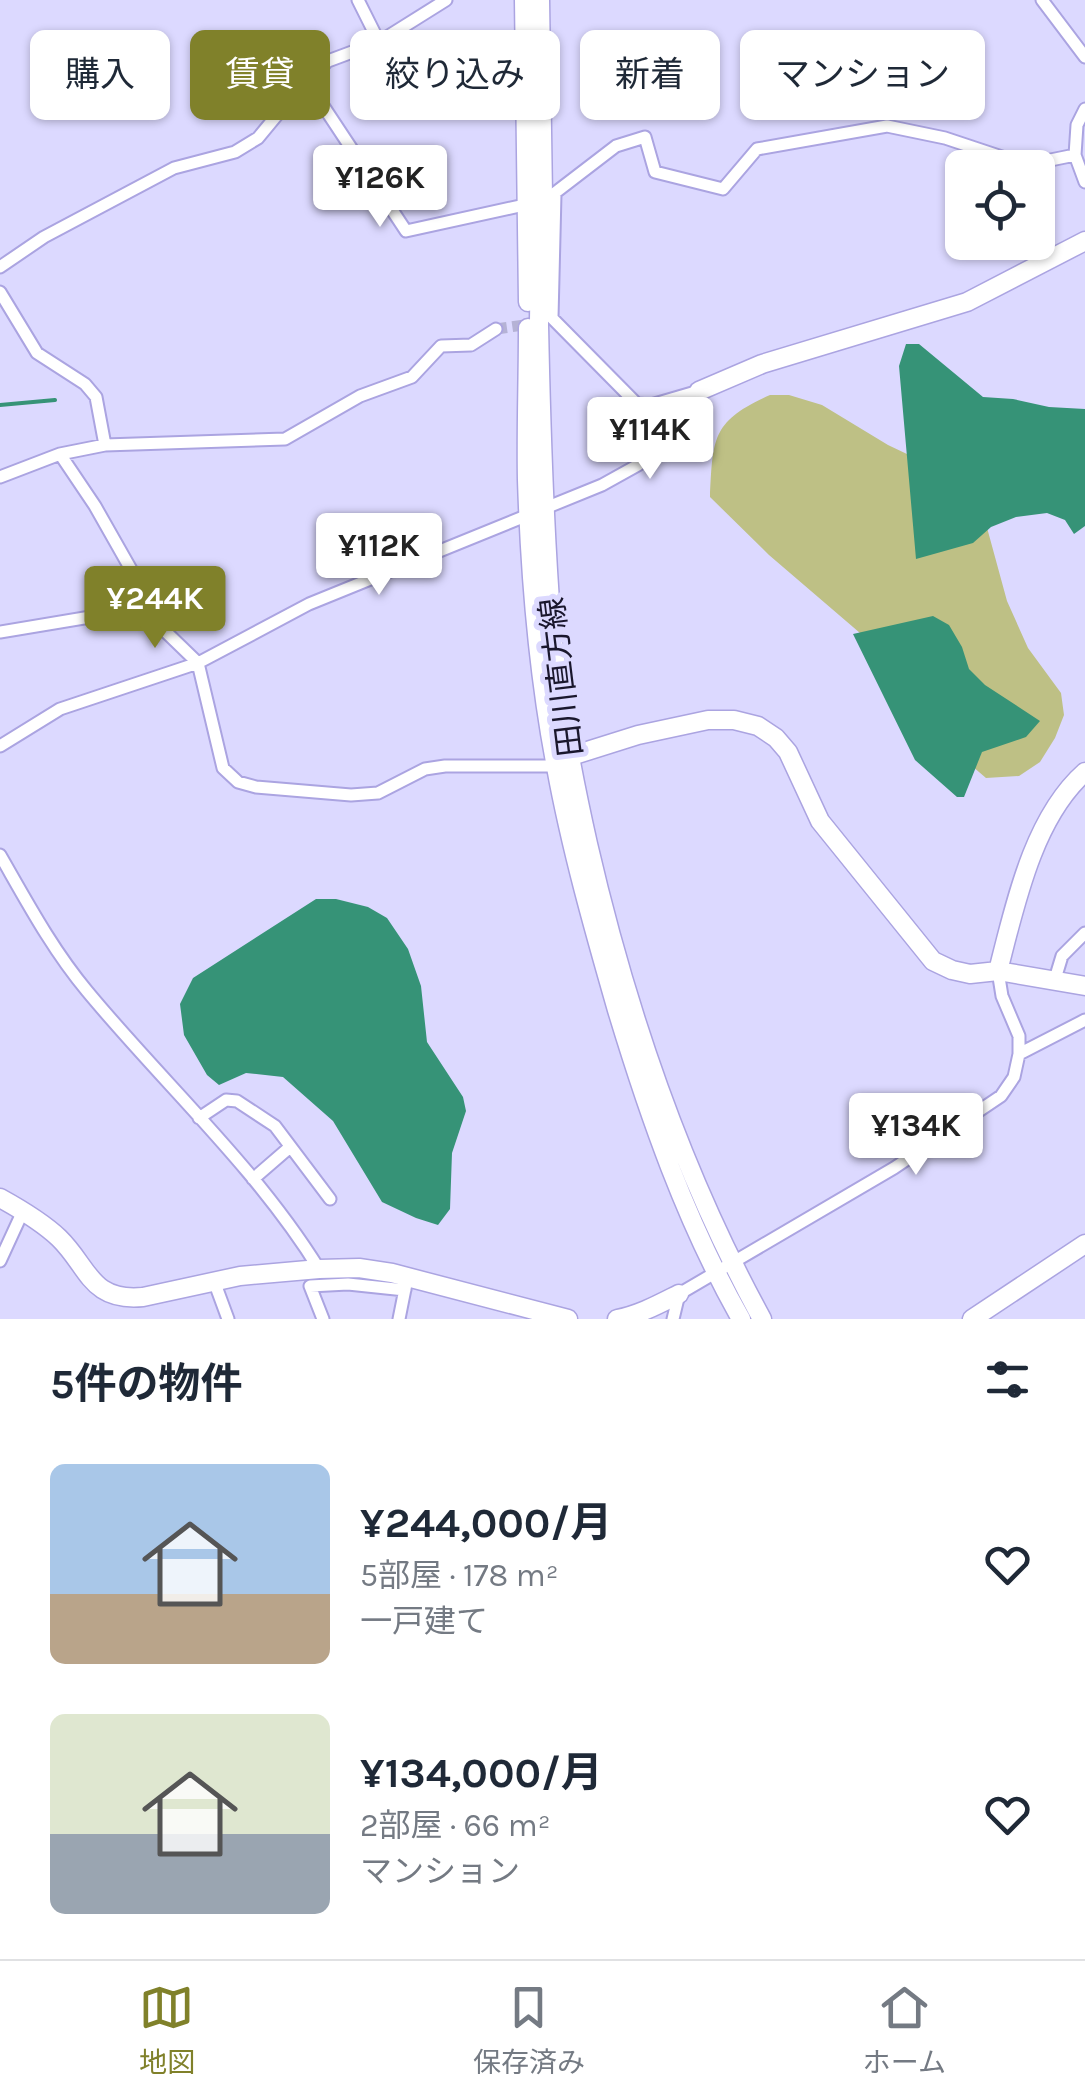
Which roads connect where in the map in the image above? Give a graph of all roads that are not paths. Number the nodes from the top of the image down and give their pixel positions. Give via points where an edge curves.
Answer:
1 (358, 0) edge
2 (446, 0) edge
3 (524, 0) edge
4 (540, 0) edge
5 (1042, 0) edge
6 (373, 30) edge
7 (398, 30) edge
8 (1085, 57) edge
9 (1085, 108) edge
10 (330, 116) edge
11 (273, 120) edge
12 (1075, 155) junction
13 (1085, 182) edge
14 (542, 200) junction
15 (1085, 241) edge
16 (0, 267) edge
17 (0, 292) edge
18 (546, 321) junction
19 (496, 329) tunnel mouth
20 (699, 391) junction
21 (104, 444) junction
22 (60, 454) junction
23 (0, 477) edge
24 (538, 512) junction
25 (150, 607) junction
26 (0, 632) edge
27 (198, 663) junction
28 (0, 746) edge
29 (562, 761) junction
30 (1085, 772) edge
31 (0, 855) edge
32 (1085, 933) edge
33 (998, 971) junction
34 (1054, 979) junction
35 (1085, 986) edge
36 (1085, 1020) edge
37 (1019, 1054) junction
38 (200, 1118) junction
39 (290, 1147) junction
40 (253, 1179) junction
41 (0, 1198) edge
42 (330, 1199) dead end
43 (23, 1211) junction
44 (1085, 1244) edge
45 (0, 1261) edge
46 (724, 1268) junction
47 (319, 1269) junction
48 (214, 1282) junction
49 (406, 1284) junction
50 (679, 1294) junction
51 (228, 1319) edge
52 (323, 1319) edge
53 (399, 1319) edge
54 (568, 1319) edge
55 (617, 1319) edge
56 (673, 1319) edge
57 (741, 1319) edge
58 (762, 1319) edge
59 (972, 1319) edge

1 - 6 street
2 - 7 street
3 - 14 main road, 田川直方線
4 - 14 main road, 田川直方線
5 - 8 street
9 - 12 street via 1076,125
10 - 14 street via 406,231
11 - 16 street via 234,152 174,168
12 - 13 street
12 - 14 street via 1026,165 887,126 757,148 723,189 655,172 645,136 616,146
14 - 18 main road, 田川直方線
14 - 24 main road, 田川直方線
15 - 20 main road via 968,302 762,364
17 - 21 street via 36,353 96,398
18 - 20 street via 636,404
18 - 24 main road, 田川直方線
19 - 21 street via 471,345 440,346 412,376 360,396 285,440
20 - 24 street via 668,441 638,465
21 - 22 street
22 - 23 street
22 - 25 street
24 - 27 street via 309,604
24 - 29 main road, 田川直方線
25 - 26 street
25 - 27 street
27 - 28 street via 60,709
27 - 29 street via 223,768 256,787 378,794 445,766
29 - 33 main road via 708,720 758,726 788,752 820,820 933,961 970,974
29 - 46 main road, 田川直方線 via 614,950
30 - 33 main road via 1044,824
31 - 38 street via 86,990
32 - 34 street via 1062,956
33 - 34 main road
33 - 37 street
34 - 35 main road
36 - 37 street
37 - 46 street via 1001,1096
38 - 39 street via 226,1100 237,1101 275,1126
38 - 40 street
39 - 40 street
39 - 42 street
40 - 47 street
41 - 43 main road
43 - 45 street
43 - 48 main road via 112,1294 143,1298
44 - 59 main road
46 - 50 street
46 - 57 main road, 田川直方線
46 - 58 main road, 田川直方線
47 - 48 main road
47 - 49 main road via 359,1268
48 - 51 street
49 - 52 street via 310,1286
49 - 53 street
49 - 54 main road
50 - 55 main road
50 - 56 street

